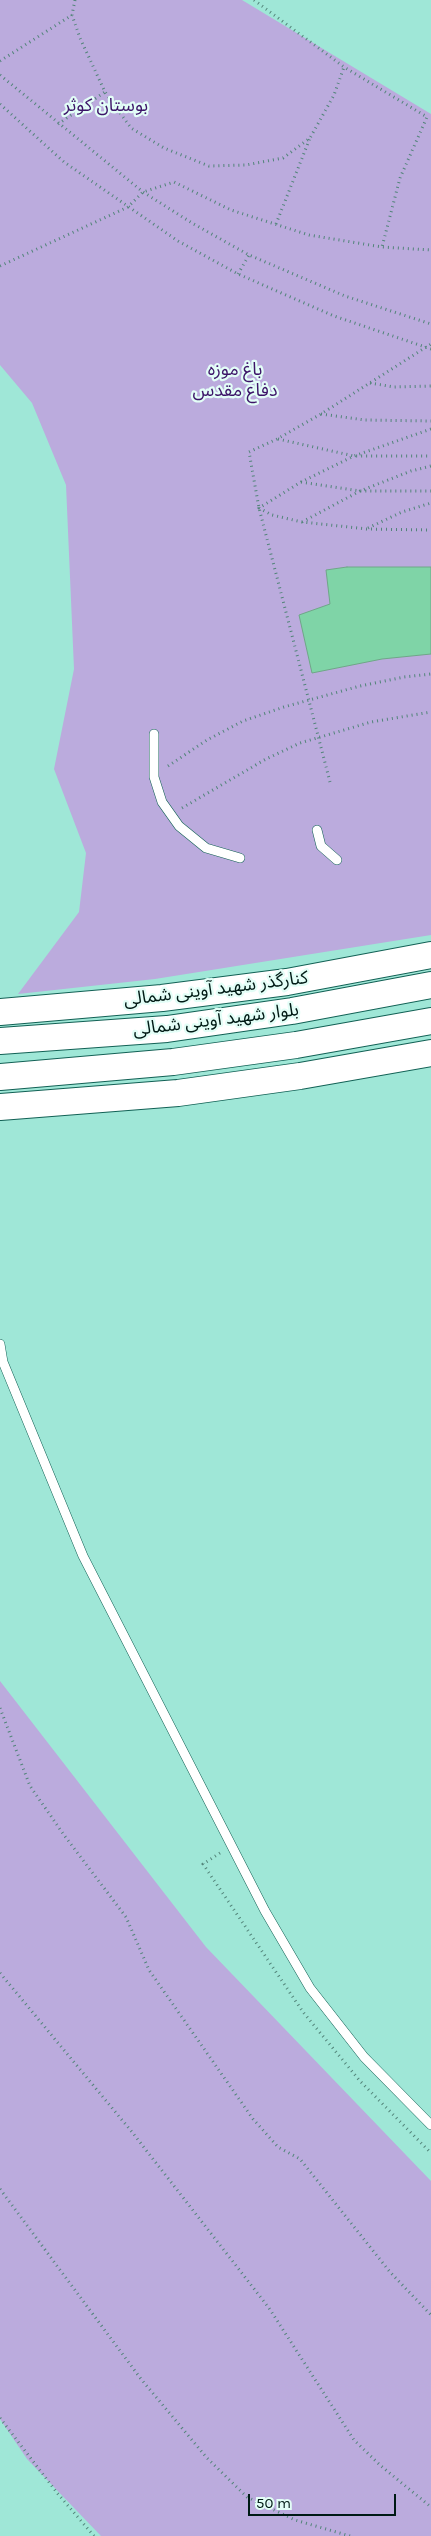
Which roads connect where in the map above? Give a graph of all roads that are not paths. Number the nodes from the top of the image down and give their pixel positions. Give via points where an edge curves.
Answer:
1 (154, 734) dead end
2 (317, 830) dead end
3 (240, 858) dead end
4 (337, 860) dead end
5 (431, 955) edge
6 (431, 985) edge
7 (0, 1012) edge
8 (431, 1021) edge
9 (0, 1041) edge
10 (431, 1053) edge
11 (0, 1077) edge
12 (0, 1107) edge
13 (0, 1344) edge
14 (431, 2125) edge

1 - 3 lane via 154,777 162,802 171,815 179,826 206,848
2 - 4 lane via 321,846
5 - 7 main road, کنارگذر شهید آوینی شمالی via 287,982 162,998
6 - 9 main road, بلوار شهید آوینی شمالی via 292,1011 167,1028
8 - 11 main road, بلوار شهید آوینی شمالی via 296,1045 173,1062
10 - 12 main road via 178,1093
13 - 14 lane via 3,1362 83,1556 265,1911 310,1988 364,2057

